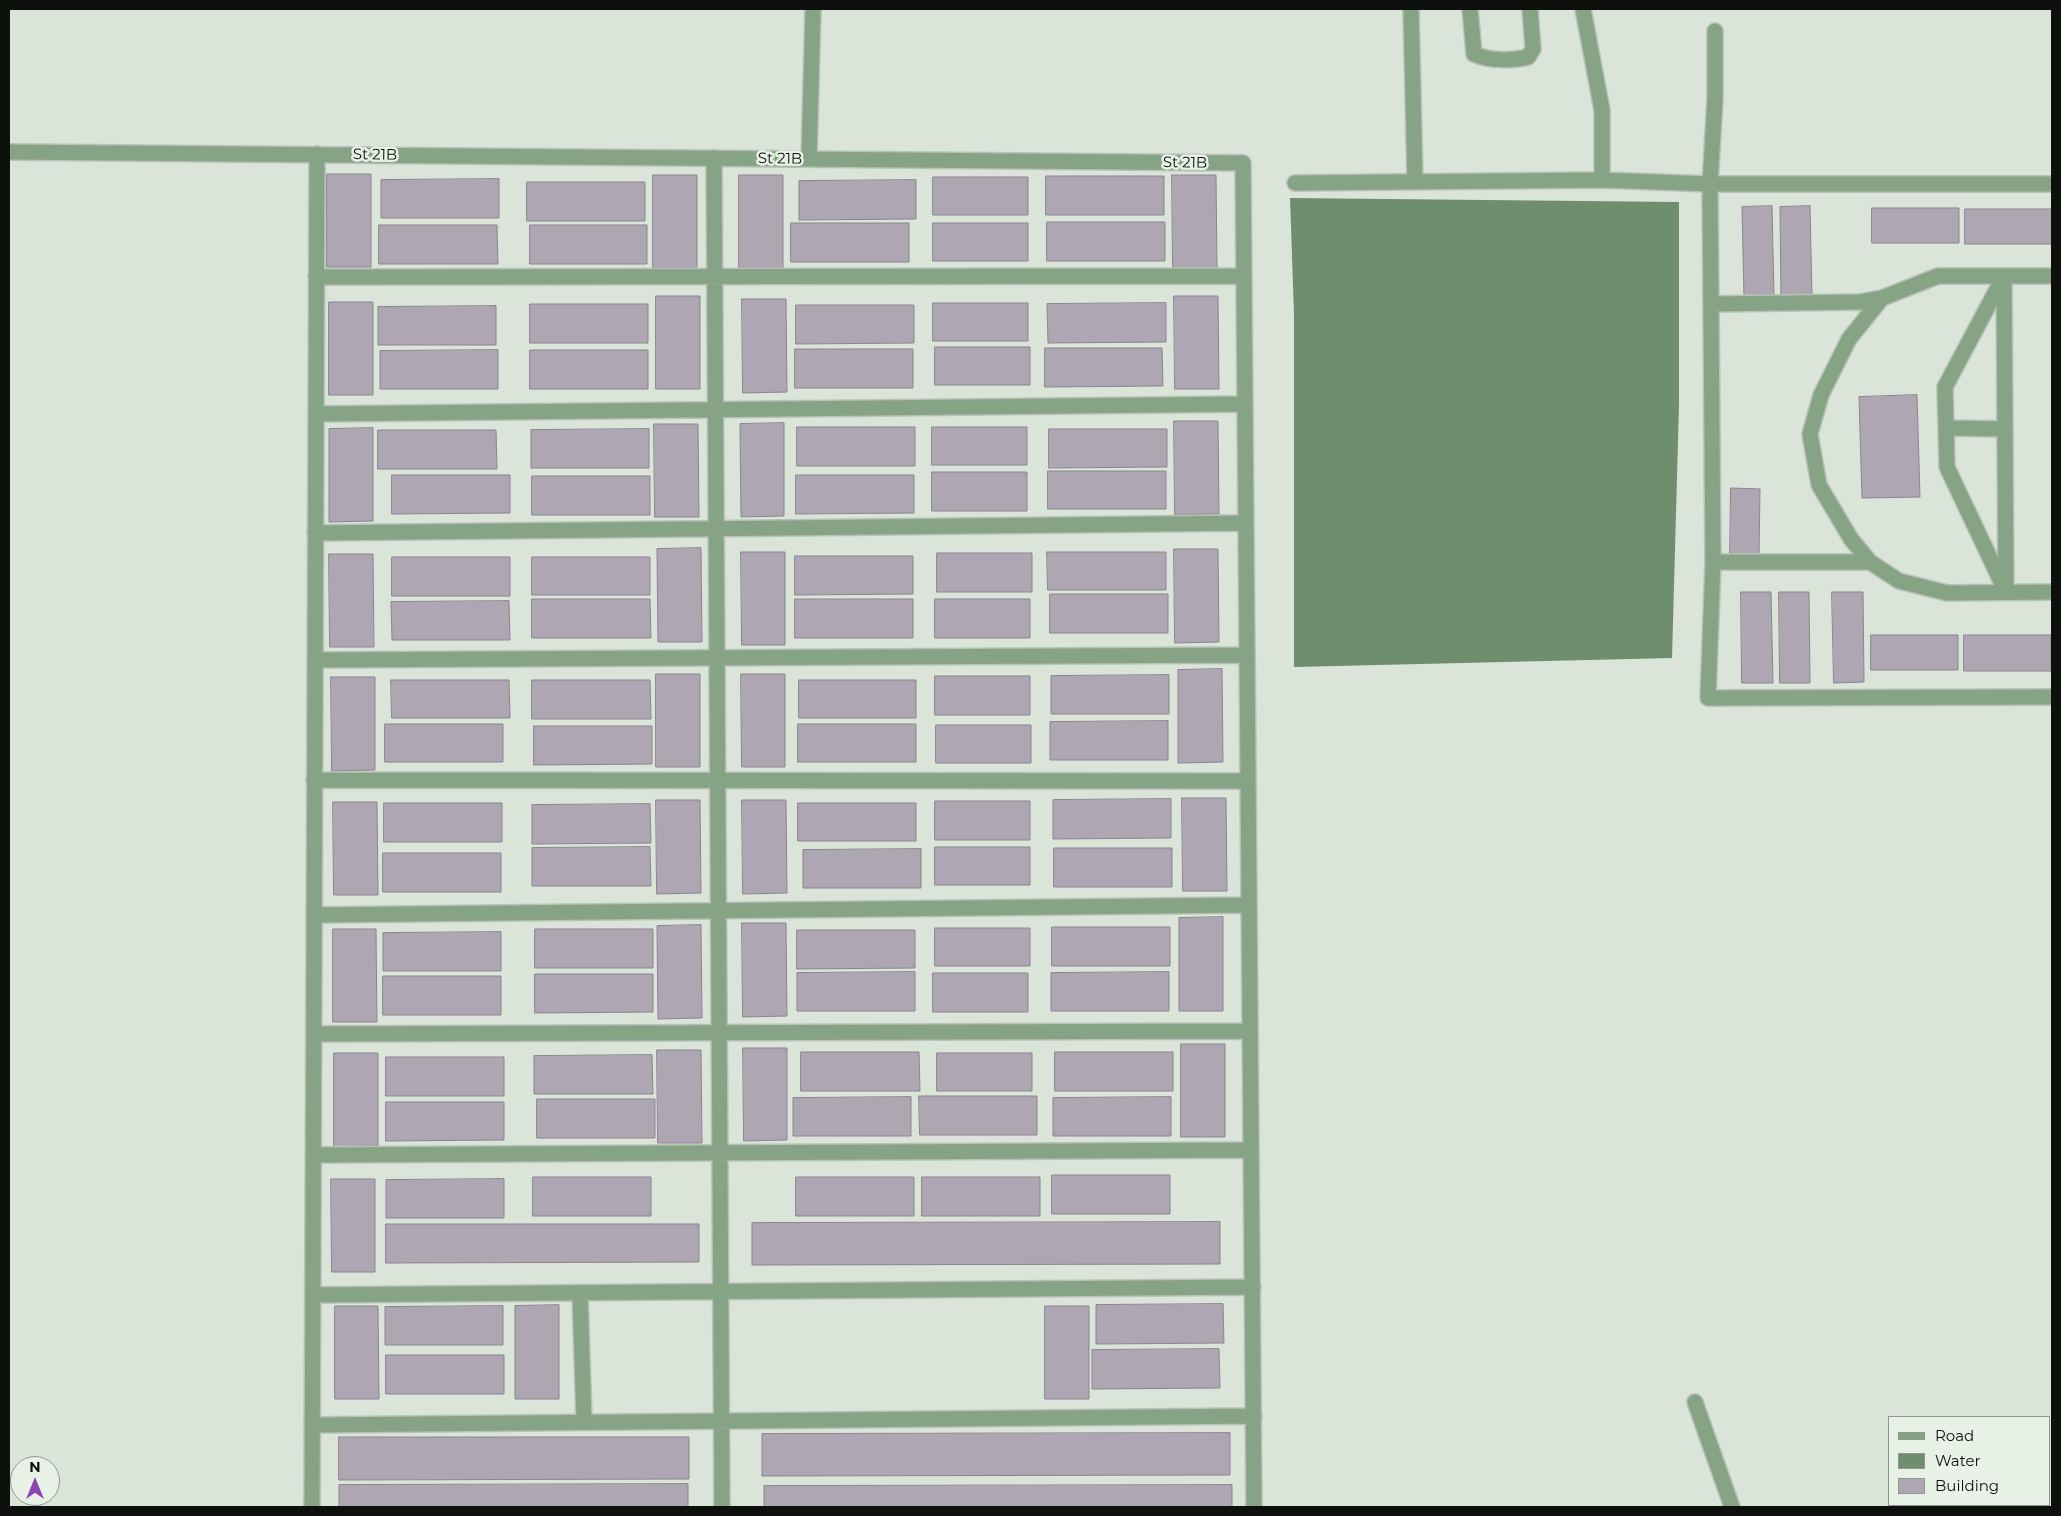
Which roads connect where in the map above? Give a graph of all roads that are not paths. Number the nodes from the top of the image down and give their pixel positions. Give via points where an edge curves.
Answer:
1 (813, 9) edge
2 (1411, 9) edge
3 (1470, 9) edge
4 (1530, 9) edge
5 (1583, 9) edge
6 (1715, 31) dead end
7 (9, 152) edge
8 (317, 154) junction
9 (714, 158) junction
10 (809, 159) junction
11 (1602, 180) junction
12 (1415, 182) junction
13 (1294, 183) dead end
14 (1710, 184) junction
15 (2052, 184) edge
16 (715, 276) junction
17 (1244, 276) junction
18 (2004, 276) junction
19 (2052, 276) edge
20 (316, 277) junction
21 (1882, 298) junction
22 (1712, 304) junction
23 (1245, 404) junction
24 (716, 410) junction
25 (316, 414) junction
26 (1946, 428) junction
27 (2005, 429) junction
28 (1246, 523) junction
29 (716, 529) junction
30 (315, 533) junction
31 (1713, 562) junction
32 (1870, 562) junction
33 (2006, 592) junction
34 (2052, 592) edge
35 (1247, 655) junction
36 (717, 658) junction
37 (315, 660) junction
38 (2052, 697) edge
39 (314, 780) junction
40 (718, 780) junction
41 (1248, 781) junction
42 (1249, 905) junction
43 (718, 911) junction
44 (314, 915) junction
45 (1250, 1031) junction
46 (719, 1033) junction
47 (314, 1034) junction
48 (1251, 1150) junction
49 (720, 1153) junction
50 (313, 1155) junction
51 (1252, 1287) junction
52 (720, 1292) junction
53 (580, 1293) junction
54 (313, 1295) junction
55 (1695, 1402) dead end
56 (1254, 1416) junction
57 (721, 1421) junction
58 (584, 1422) junction
59 (312, 1425) junction
60 (312, 1507) edge
61 (722, 1507) edge
62 (1254, 1507) edge
63 (1732, 1507) edge

1 - 10 street
2 - 12 street
3 - 4 street via 1474,54 1519,59 1528,56 1532,49
5 - 11 street via 1602,110
6 - 14 street
7 - 8 street, St 21B
8 - 9 street, St 21B
8 - 20 street
9 - 10 street, St 21B
9 - 16 street
10 - 17 street, St 21B via 1243,163
11 - 12 street
11 - 14 street
12 - 13 street
14 - 15 street
14 - 22 street
16 - 17 street
16 - 20 street
16 - 24 street
17 - 23 street
18 - 19 street
18 - 21 street via 1938,276
18 - 26 street via 1945,387
18 - 27 street
20 - 25 street
21 - 22 street via 1860,302
21 - 32 street via 1849,338 1820,395 1810,434 1819,485 1851,540
22 - 31 street
23 - 24 street
23 - 28 street
24 - 25 street
24 - 29 street
25 - 30 street
26 - 27 street
26 - 33 street via 1947,467
27 - 33 street
28 - 29 street
28 - 35 street
29 - 30 street
29 - 36 street
30 - 37 street
31 - 32 street
31 - 38 street via 1708,698
32 - 33 street via 1899,581 1947,593
33 - 34 street
35 - 36 street
35 - 41 street
36 - 37 street
36 - 40 street
37 - 39 street
39 - 40 street
39 - 44 street
40 - 41 street
40 - 43 street
41 - 42 street
42 - 43 street
42 - 45 street
43 - 44 street
43 - 46 street
44 - 47 street
45 - 46 street
45 - 48 street
46 - 47 street
46 - 49 street
47 - 50 street
48 - 49 street
48 - 51 street
49 - 50 street
49 - 52 street
50 - 54 street
51 - 52 street
51 - 56 street
52 - 53 street
52 - 57 street
53 - 54 street
53 - 58 street
54 - 59 street
55 - 63 street
56 - 57 street
56 - 62 street
57 - 58 street
57 - 61 street
58 - 59 street
59 - 60 street

